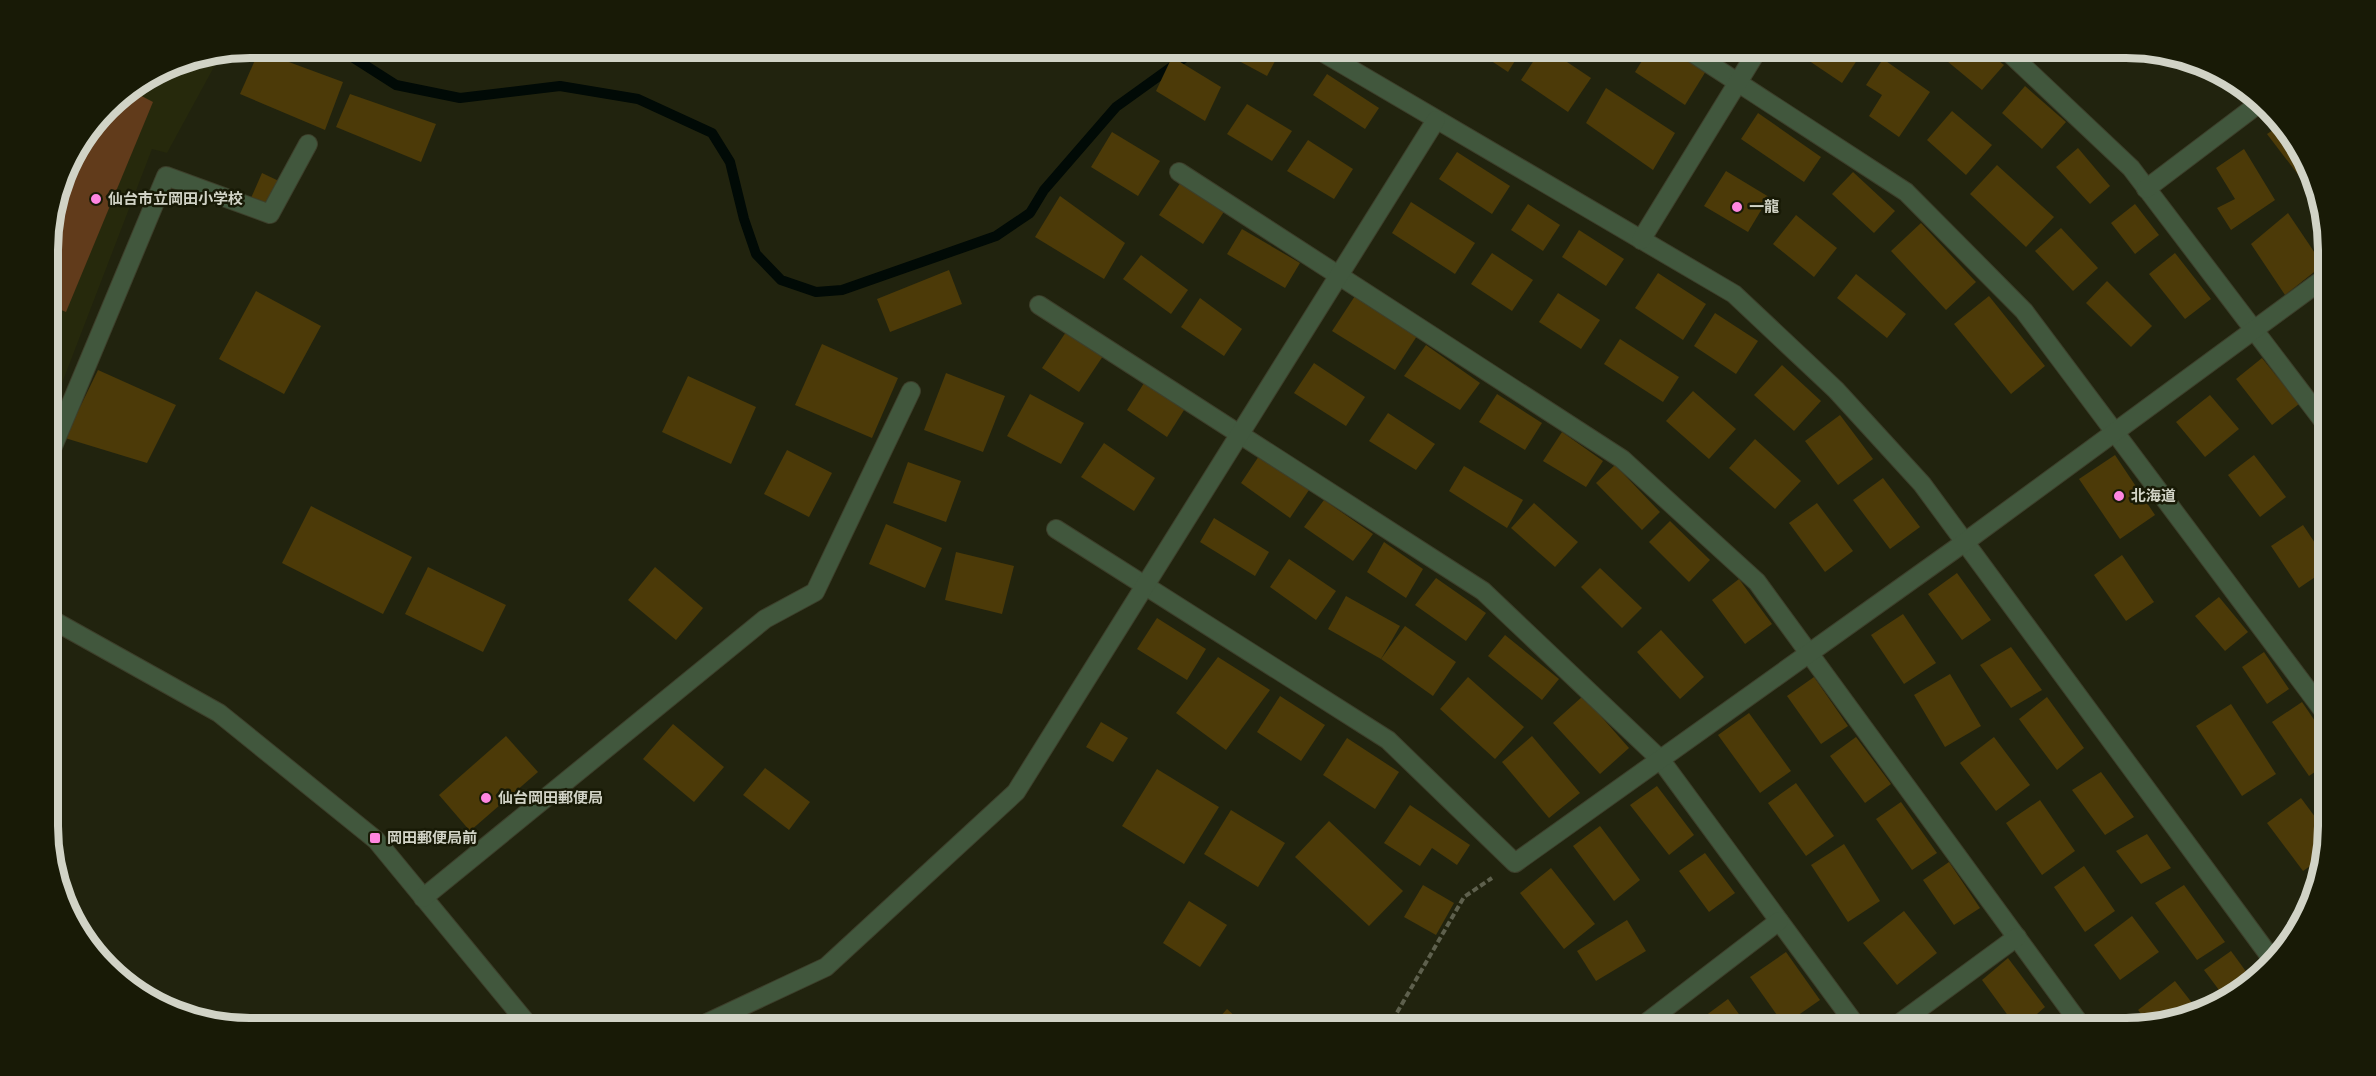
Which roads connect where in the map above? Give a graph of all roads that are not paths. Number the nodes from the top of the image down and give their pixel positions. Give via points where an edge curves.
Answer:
1 (1333, 58) edge
2 (1701, 58) edge
3 (1752, 58) edge
4 (2015, 58) edge
5 (1737, 82) junction
6 (2253, 108) edge
7 (1436, 120) junction
8 (308, 144) dead end
9 (1179, 171) dead end
10 (2146, 189) junction
11 (1641, 240) junction
12 (1339, 275) junction
13 (2318, 283) edge
14 (1039, 305) dead end
15 (2254, 330) junction
16 (911, 391) dead end
17 (2318, 414) edge
18 (59, 433) edge
19 (2115, 433) junction
20 (1239, 434) junction
21 (1056, 529) dead end
22 (1965, 542) junction
23 (1146, 584) junction
24 (58, 623) edge
25 (1809, 653) junction
26 (2318, 704) edge
27 (1660, 759) junction
28 (423, 898) junction
29 (1779, 921) junction
30 (2017, 937) junction
31 (2268, 954) edge
32 (1653, 1017) edge
33 (1850, 1017) edge
34 (1908, 1017) edge
35 (2075, 1017) edge
36 (523, 1018) edge
37 (718, 1018) edge

1 - 7 street
2 - 5 street
3 - 5 street
4 - 10 street via 2131,168
5 - 11 street
5 - 19 street via 1906,192 2024,311
6 - 10 street
7 - 11 street
7 - 12 street
8 - 18 street via 270,214 166,176
9 - 12 street
10 - 15 street
11 - 22 street via 1734,294 1836,390 1922,484
12 - 20 street
12 - 25 street via 1622,459 1757,582
13 - 15 street
14 - 20 street
15 - 17 street
15 - 19 street
16 - 28 street via 815,592 765,619
19 - 22 street
19 - 26 street
20 - 23 street
20 - 27 street via 1483,591
21 - 23 street
22 - 25 street
22 - 31 street
23 - 27 street via 1388,740 1515,863
23 - 37 street via 1016,792 826,967
24 - 28 street via 219,713 376,840
25 - 27 street
25 - 30 street
27 - 29 street
28 - 36 street
29 - 32 street
29 - 33 street
30 - 34 street
30 - 35 street

